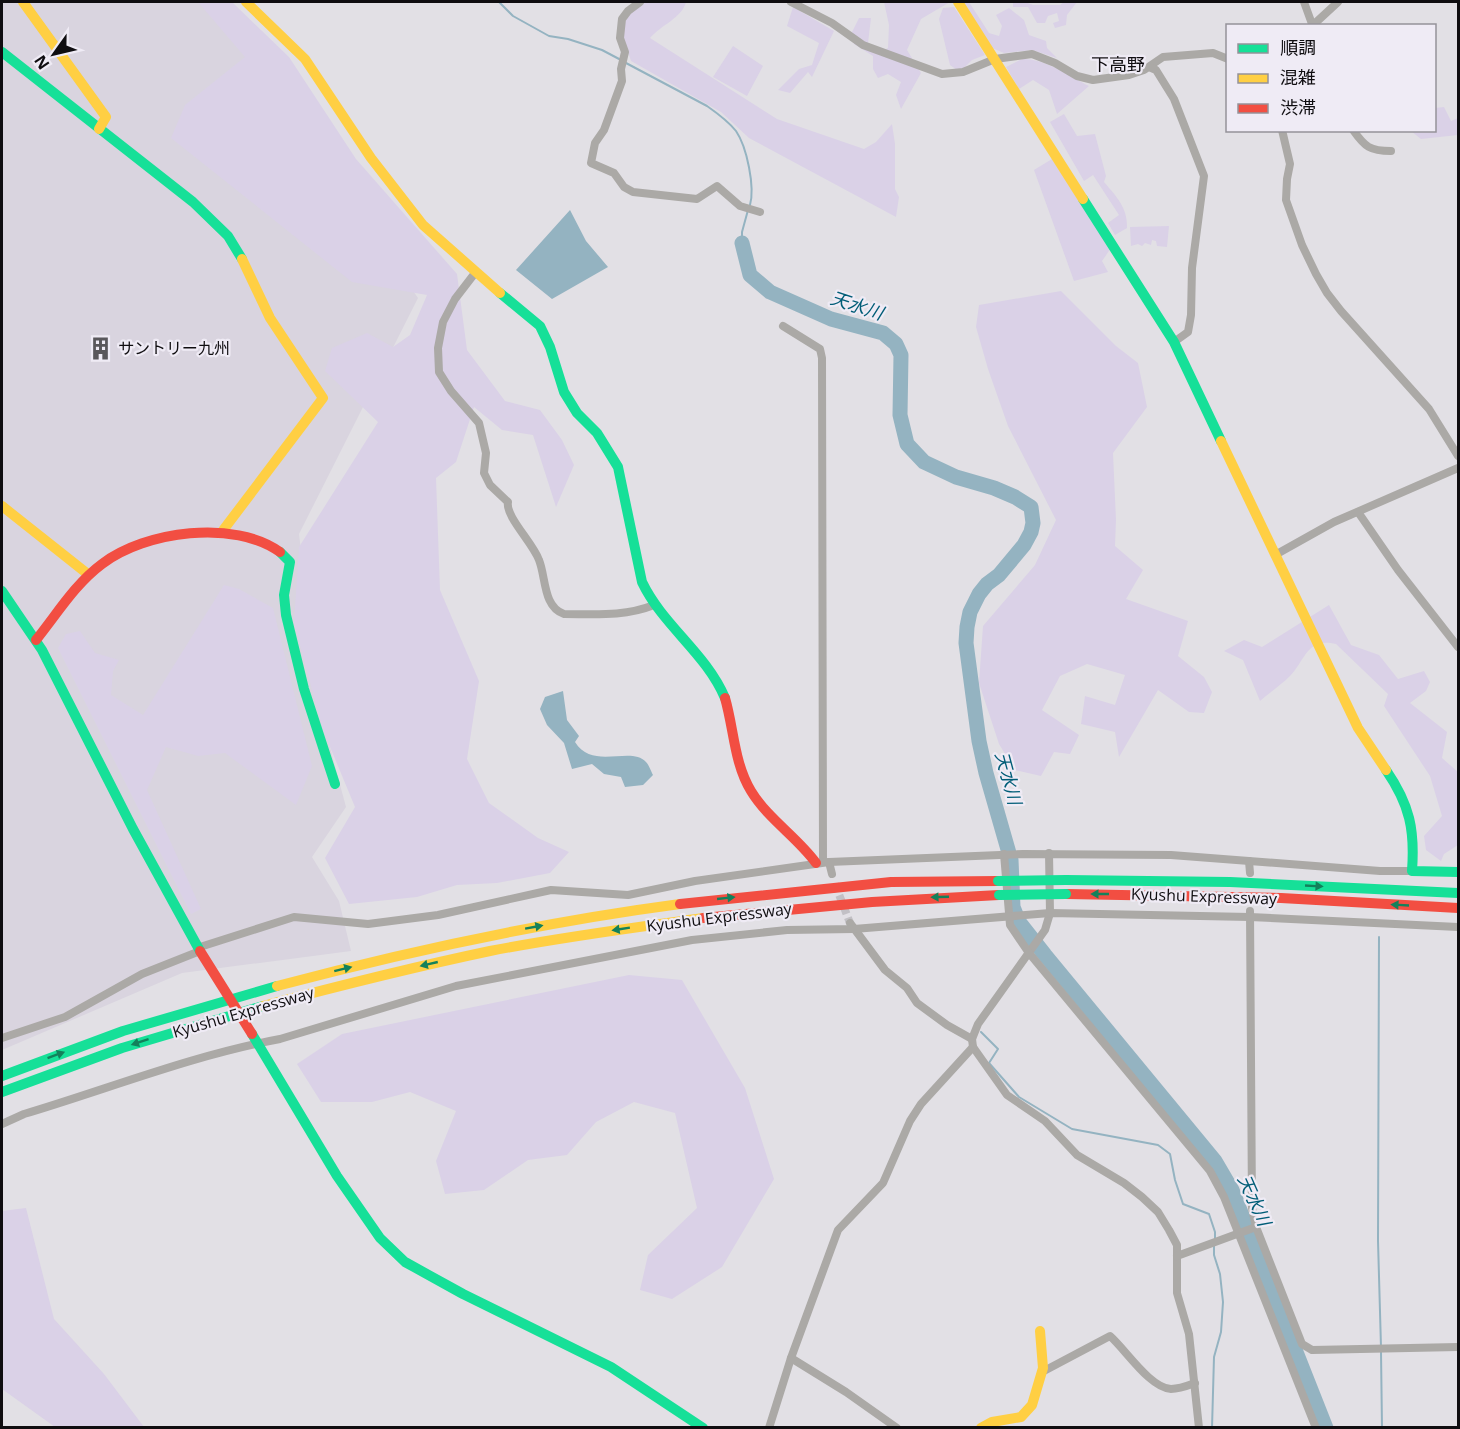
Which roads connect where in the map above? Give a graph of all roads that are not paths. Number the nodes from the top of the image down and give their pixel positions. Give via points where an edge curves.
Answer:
1 (23, 2) edge
2 (246, 2) edge
3 (640, 2) edge
4 (791, 2) edge
5 (958, 2) edge
6 (1304, 2) edge
7 (1338, 2) edge
8 (1312, 24) edge
9 (1313, 24) edge
10 (2, 52) edge
11 (995, 59) junction
12 (1226, 59) edge
13 (1149, 67) junction
14 (99, 129) junction
15 (1282, 132) edge
16 (1354, 132) edge
17 (1391, 151) dead end
18 (760, 212) dead end
19 (475, 273) junction
20 (783, 326) dead end
21 (1174, 342) junction
22 (1458, 456) edge
23 (1458, 468) edge
24 (2, 506) edge
25 (1358, 512) junction
26 (221, 533) junction
27 (1275, 555) junction
28 (89, 575) junction
29 (2, 591) edge
30 (654, 605) junction
31 (36, 640) junction
32 (1458, 646) edge
33 (335, 784) dead end
34 (1049, 853) junction
35 (1004, 854) junction
36 (1248, 861) junction
37 (823, 862) junction
38 (1412, 871) junction
39 (1458, 872) edge
40 (1250, 873) dead end
41 (832, 874) tunnel mouth
42 (1458, 893) edge
43 (1458, 908) edge
44 (1050, 914) junction
45 (1250, 914) junction
46 (1009, 915) junction
47 (852, 926) junction
48 (1458, 927) edge
49 (200, 949) junction
50 (1029, 953) junction
51 (2, 1038) edge
52 (254, 1039) junction
53 (973, 1043) junction
54 (2, 1076) edge
55 (2, 1092) edge
56 (2, 1124) edge
57 (1256, 1227) junction
58 (1238, 1234) junction
59 (1177, 1256) junction
60 (1040, 1331) dead end
61 (1458, 1347) edge
62 (791, 1358) junction
63 (1042, 1372) junction
64 (1195, 1383) junction
65 (703, 1428) edge
66 (769, 1428) edge
67 (897, 1428) edge
68 (981, 1428) edge
69 (1199, 1428) edge
70 (1316, 1428) edge

1 - 14 main road via 106,117
2 - 19 main road via 305,59 371,158 423,225
3 - 18 street via 622,19 622,81 604,130 595,143 591,163 614,173 633,192 697,199 717,186 740,206
4 - 11 street via 863,45 942,74 963,72
5 - 11 main road
6 - 8 street
7 - 9 street
10 - 14 main road
11 - 13 street via 1032,54 1093,80 1129,75
11 - 21 main road
12 - 13 street via 1213,53 1197,53 1163,57
13 - 21 street via 1156,70 1174,99 1204,176 1188,332
14 - 26 main road via 193,202 228,236 248,268 270,318 323,398
15 - 22 street via 1290,164 1286,200 1316,274 1341,311 1429,409
16 - 17 street via 1365,147
19 - 30 main road via 540,326 564,392 613,456 622,480 642,582
19 - 30 street via 443,322 439,372 479,423 486,453 484,473 508,502 509,513 536,553 549,601 564,614 617,614
20 - 37 street via 820,350 822,358
21 - 27 main road
23 - 25 street
24 - 28 main road
25 - 27 street
25 - 32 street
26 - 28 main road via 174,536 128,547
26 - 33 main road via 280,550 290,562 284,595 286,615 304,689
27 - 38 main road via 1358,728 1409,813 1414,844
28 - 31 main road
29 - 31 main road
30 - 37 main road via 711,673 728,704 745,781 768,811
31 - 49 main road
34 - 35 street
34 - 36 street
34 - 44 street
35 - 37 street
35 - 46 street
36 - 38 street
36 - 40 street
37 - 41 street
37 - 49 street via 628,895 551,890 438,915 368,924 294,917
38 - 39 main road
54 -> 42 main road, Kyushu Expressway, bridge via 102,1038 201,1007 382,960 524,929 722,898 926,880 1230,882
43 -> 55 main road, Kyushu Expressway, bridge via 1281,898 1066,894 928,898 724,914 539,942 360,979 205,1021
44 - 45 street
44 - 46 street
44 - 50 street via 1045,930
45 - 48 street
45 - 57 street via 1250,1149
46 - 47 street
46 - 50 street via 1010,926
47 - 52 street via 692,940 613,954 456,986 280,1038
47 - 53 street via 885,970 907,988 917,1003
49 - 51 street via 142,974 65,1017
49 - 52 main road, bridge
50 - 53 street via 978,1024
50 - 58 street via 1210,1171
52 - 56 street
52 - 65 main road via 338,1176 380,1238 405,1262 611,1367
53 - 59 street via 1007,1095 1045,1121 1077,1155 1124,1183 1158,1212 1177,1245
53 - 62 street via 910,1121 883,1183 838,1230
57 - 58 street
57 - 61 street via 1302,1344 1312,1350
58 - 59 street
58 - 70 street
59 - 64 street via 1177,1293 1189,1334
60 - 63 main road
62 - 66 street
62 - 67 street
63 - 64 street via 1110,1336 1161,1387 1180,1388
63 - 68 main road via 1032,1405 1021,1417
64 - 69 street

